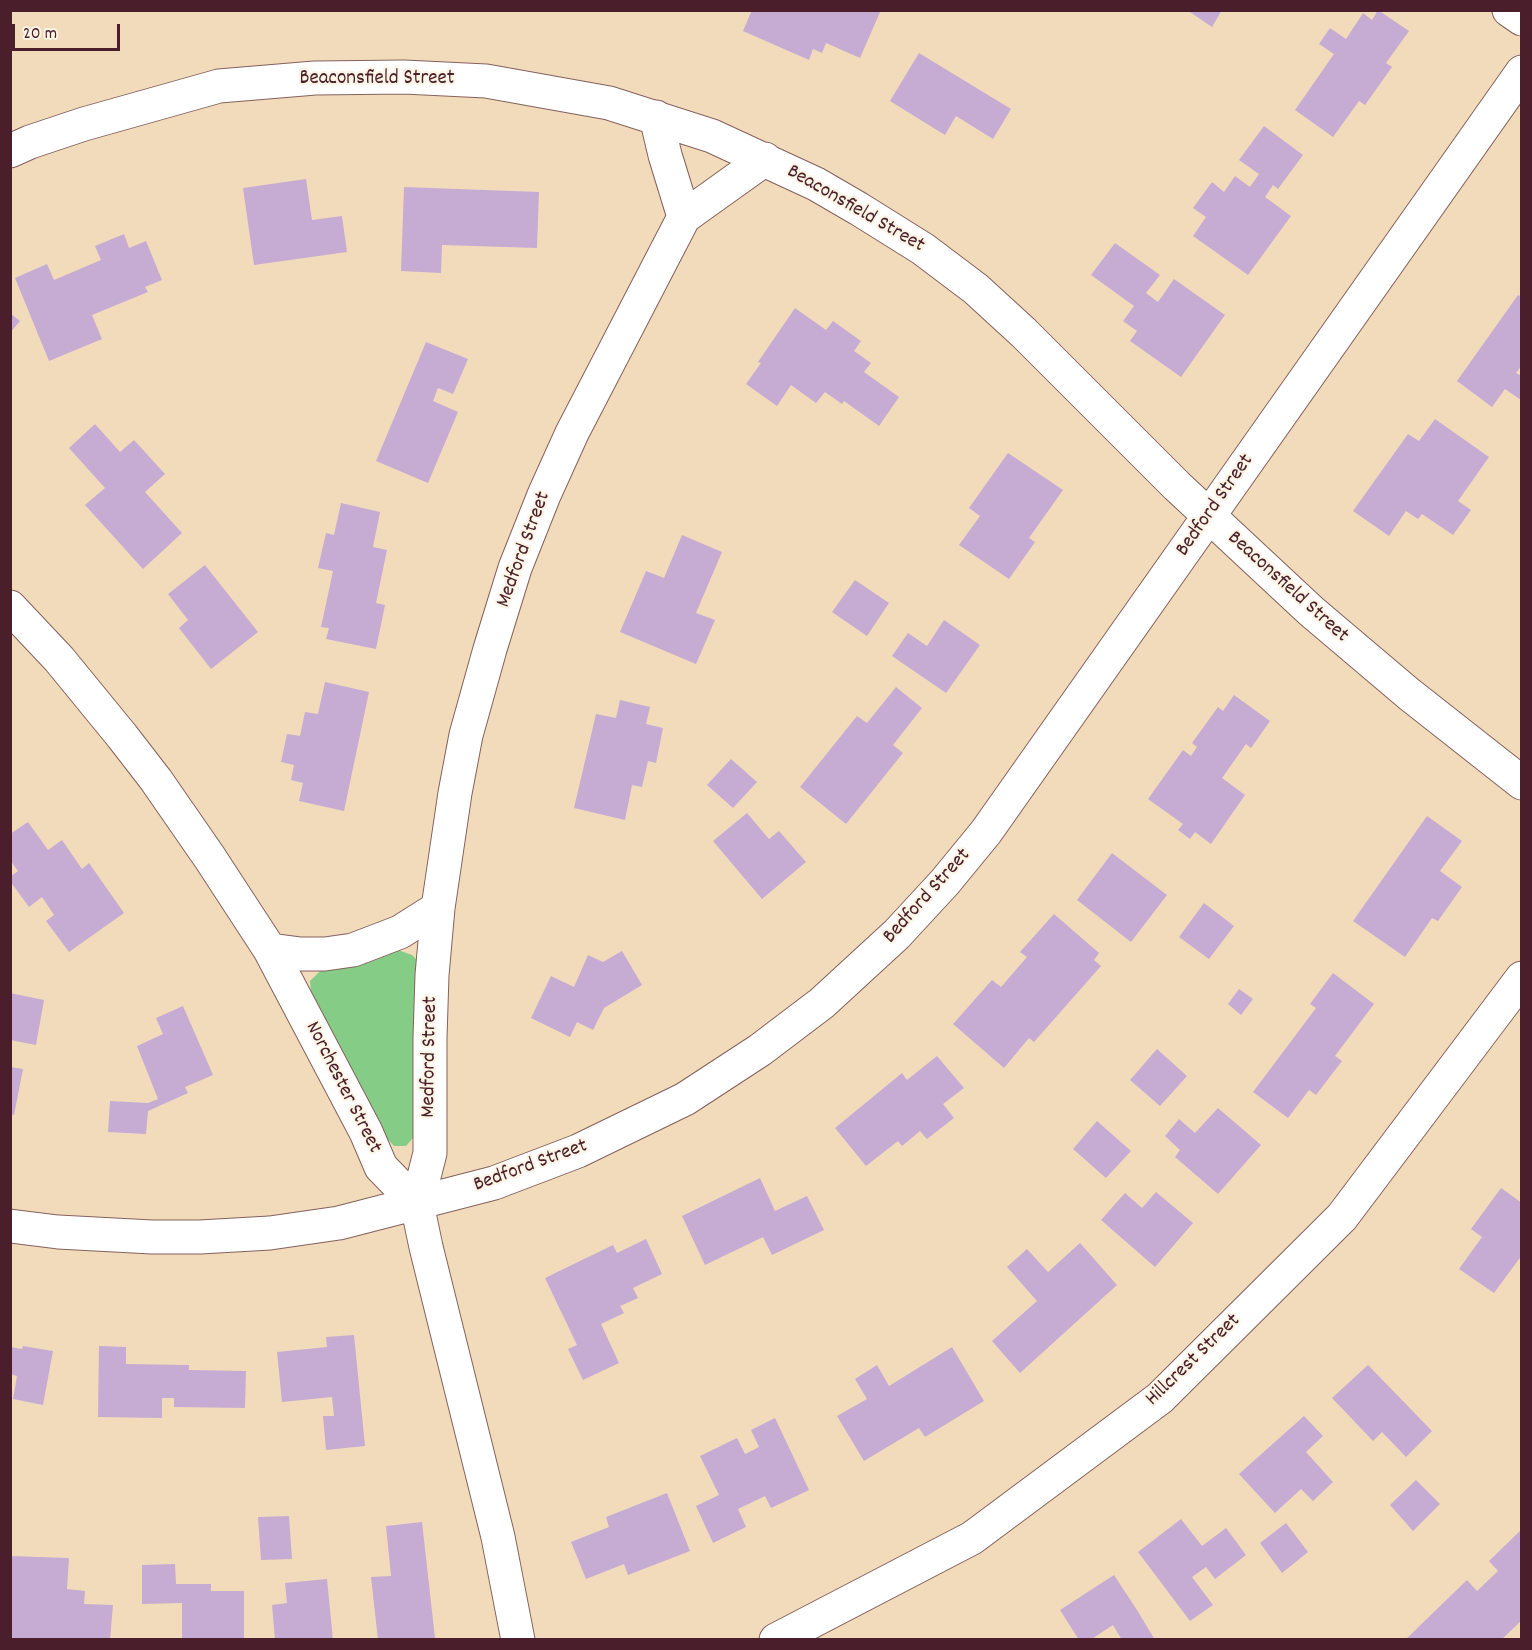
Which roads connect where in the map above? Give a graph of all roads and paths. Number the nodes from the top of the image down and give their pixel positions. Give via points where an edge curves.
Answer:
1 (1509, 10) edge
2 (1521, 19) edge
3 (1521, 72) edge
4 (656, 117) junction
5 (17, 139) edge
6 (765, 159) junction
7 (684, 217) junction
8 (1209, 517) junction
9 (10, 607) edge
10 (1521, 783) edge
11 (438, 908) junction
12 (270, 950) junction
13 (1521, 978) edge
14 (417, 1204) junction
15 (10, 1226) edge
16 (518, 1640) edge
17 (776, 1640) edge

1 - 2 street
3 - 8 street, Bedford Street
4 - 5 street, Beaconsfield Street via 609,103 486,81 315,78 219,86
4 - 6 street, Beaconsfield Street
4 - 7 street
6 - 7 street, Medford Street
6 - 8 street, Beaconsfield Street via 859,209 923,249 976,289
7 - 11 street, Medford Street via 572,433 515,568 466,735
8 - 10 street, Beaconsfield Street via 1311,611
8 - 14 street, Bedford Street via 986,832 897,934 822,1003 751,1057 634,1126 494,1183
9 - 12 street, Norchester Street via 59,659 156,780
11 - 12 street via 400,932 353,950 317,954
11 - 14 street, Medford Street via 429,1038 430,1153
12 - 14 street, Norchester Street via 381,1167
13 - 17 street, Hillcrest Street via 1342,1217 1160,1398 972,1538
14 - 15 street, Bedford Street via 339,1223 270,1233 152,1237
14 - 16 street via 498,1537

